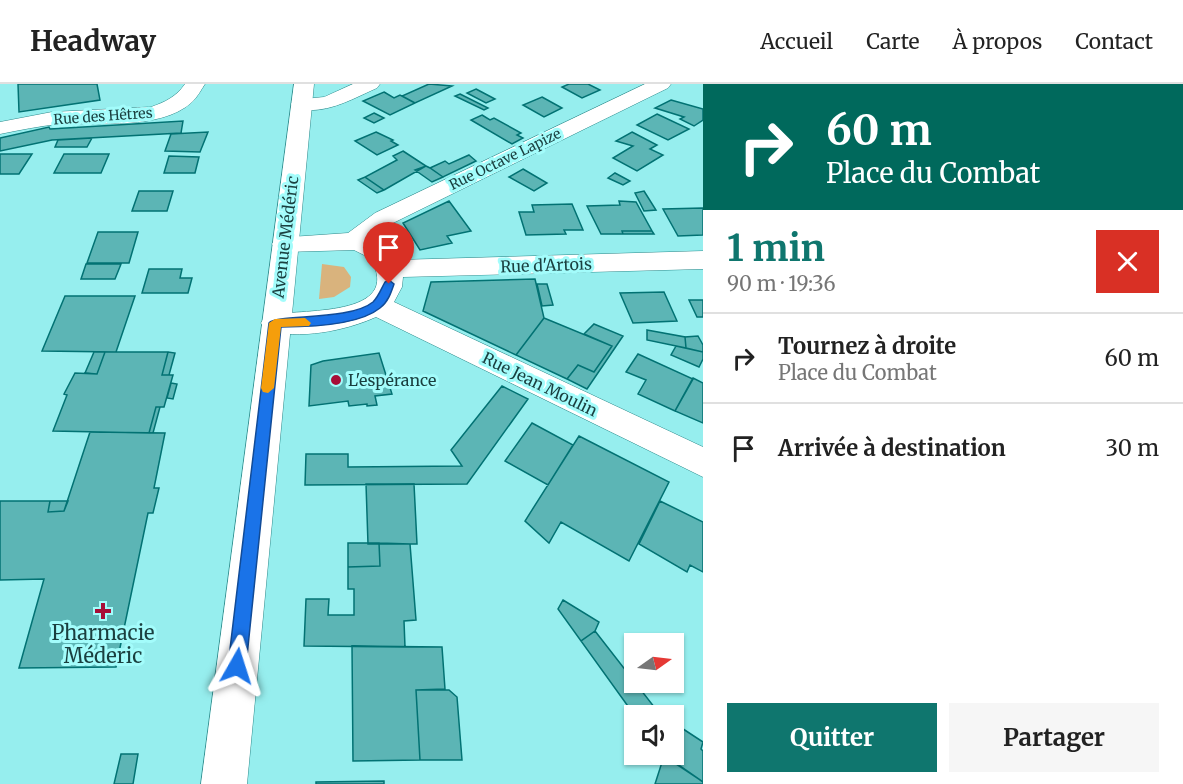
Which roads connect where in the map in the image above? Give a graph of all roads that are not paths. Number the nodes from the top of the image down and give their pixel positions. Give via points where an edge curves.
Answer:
1 (195, 84) edge
2 (370, 84) edge
3 (661, 84) edge
4 (302, 94) edge
5 (0, 128) edge
6 (353, 242) junction
7 (285, 244) junction
8 (703, 260) edge
9 (389, 269) junction
10 (376, 305) junction
11 (275, 323) junction
12 (703, 463) edge
13 (224, 784) edge

1 - 5 street, Rue des Hêtres via 170,109 147,115 58,118
2 - 4 street via 327,103
3 - 6 street, Rue Octave Lapize via 384,218
4 - 7 street, Avenue Médéric
6 - 7 street
6 - 9 street via 372,247
7 - 11 street, Avenue Médéric
8 - 9 street, Rue d'Artois
9 - 10 street via 389,284
10 - 11 street via 361,314
10 - 12 street, Rue Jean Moulin
11 - 13 street, Avenue Médéric

